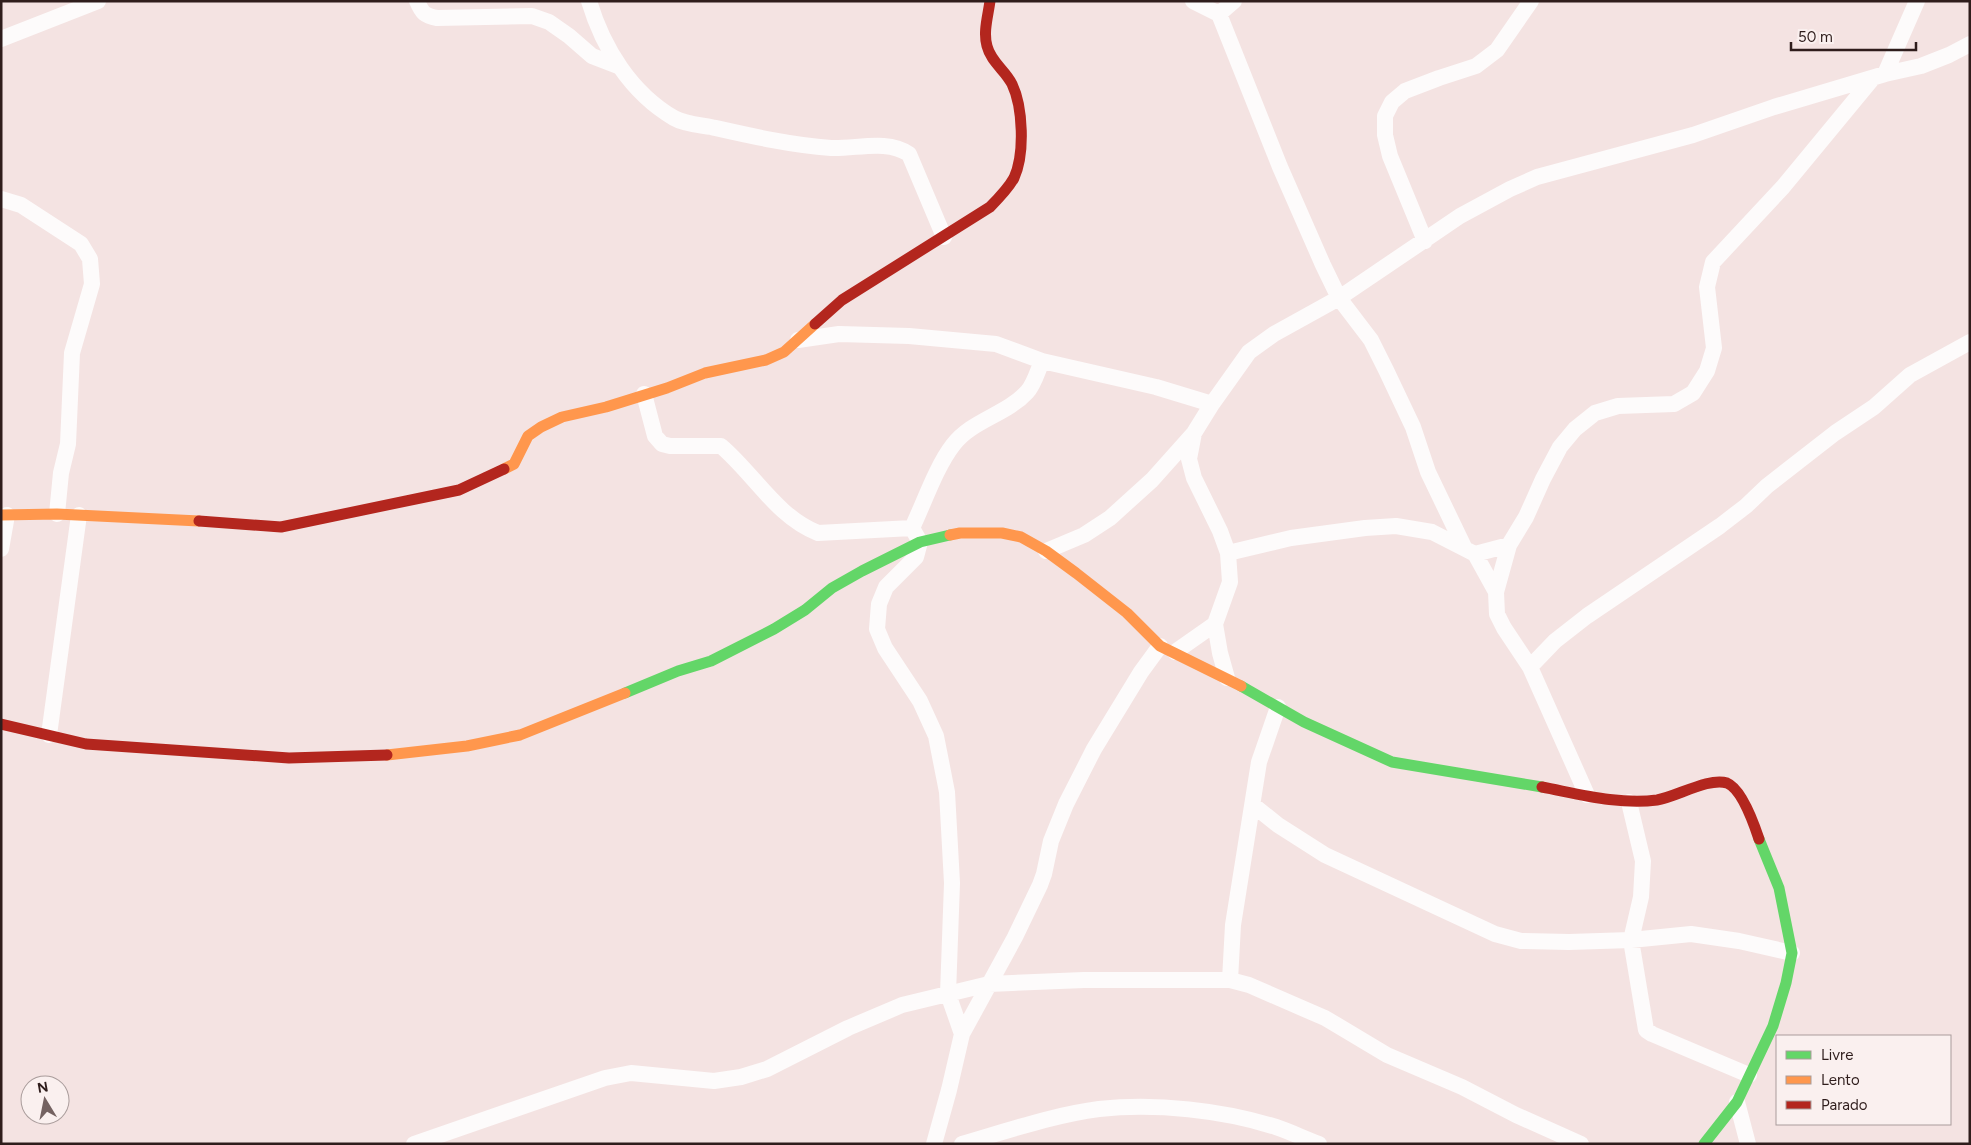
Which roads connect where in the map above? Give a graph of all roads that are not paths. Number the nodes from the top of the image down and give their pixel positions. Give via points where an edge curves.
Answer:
1 (98, 1) edge
2 (417, 1) edge
3 (589, 1) edge
4 (990, 1) edge
5 (1194, 1) edge
6 (1234, 1) edge
7 (1531, 1) edge
8 (1917, 1) edge
9 (1220, 14) junction
10 (1, 38) edge
11 (1970, 44) edge
12 (618, 66) junction
13 (1879, 76) junction
14 (1, 199) edge
15 (944, 237) junction
16 (1425, 241) junction
17 (1339, 298) junction
18 (796, 340) junction
19 (1970, 342) edge
20 (1042, 361) junction
21 (644, 394) junction
22 (1212, 404) junction
23 (1194, 434) junction
24 (57, 514) junction
25 (4, 515) edge
26 (79, 515) junction
27 (912, 528) junction
28 (920, 542) junction
29 (1509, 545) junction
30 (1, 549) edge
31 (1469, 550) junction
32 (1046, 552) junction
33 (1228, 553) junction
34 (1496, 592) junction
35 (1214, 624) junction
36 (1168, 649) junction
37 (1530, 667) junction
38 (1227, 678) junction
39 (1278, 708) junction
40 (1, 724) edge
41 (50, 735) junction
42 (1587, 795) junction
43 (1630, 802) junction
44 (1253, 805) junction
45 (1632, 940) junction
46 (1792, 953) junction
47 (1230, 980) junction
48 (990, 984) junction
49 (948, 994) junction
50 (962, 1034) junction
51 (1749, 1075) junction
52 (1737, 1102) junction
53 (414, 1144) edge
54 (934, 1144) edge
55 (962, 1144) edge
56 (1319, 1144) edge
57 (1581, 1144) edge
58 (1704, 1144) edge
59 (1748, 1144) edge

1 - 10 street
2 - 12 street via 427,17 532,16 549,22 592,56
3 - 12 street via 595,22
4 - 15 street via 986,46 992,61 1010,80 1017,94 1021,143 1016,172 1008,189 990,207
5 - 9 street
6 - 9 street
7 - 16 street via 1497,50 1476,66 1404,91 1392,102 1385,116 1390,156
8 - 13 street
9 - 17 street via 1280,167
11 - 13 street via 1921,66
12 - 15 street via 654,104 676,120 796,144 833,148 901,148 909,154
13 - 16 street via 1693,135 1537,177 1460,216
13 - 29 street via 1713,262 1707,287 1714,348 1707,371 1693,393 1674,404 1618,406 1595,413 1576,429 1556,455
14 - 24 street via 21,205 81,244 90,259 92,284 72,353 68,444
15 - 18 street via 842,300
16 - 17 street
17 - 22 street via 1274,334 1249,352
17 - 31 street via 1371,340 1413,427 1428,472
18 - 20 street via 839,334 909,336 996,344
18 - 21 street via 784,352 766,360 705,373
19 - 37 street via 1910,375 1874,407 1835,433 1720,526 1587,616
20 - 22 street via 1156,387
20 - 27 street via 1028,391 1009,407 974,426 953,445
21 - 26 street via 562,417 528,436 514,464 459,490 423,499 281,527
21 - 27 street via 655,436 662,444 721,446 803,527 818,533
22 - 23 street
23 - 32 street via 1152,480 1110,518 1084,535
23 - 33 street via 1190,459 1194,478
24 - 25 street
24 - 26 street
25 - 30 street
26 - 41 street
27 - 28 street
28 - 32 street via 960,533 1002,533 1022,537
28 - 41 street via 832,588 774,629 711,661 678,671 520,736 416,753 289,758 126,748 86,744
28 - 49 street via 916,557 886,587 879,604 877,629 885,648 920,701 936,736 947,792 952,883
29 - 31 street
29 - 34 street
31 - 33 street via 1432,532 1396,526 1290,538
31 - 34 street
32 - 36 street via 1127,613
33 - 35 street via 1230,582
34 - 37 street via 1497,614
35 - 36 street
35 - 38 street
36 - 38 street
36 - 48 street via 1141,672 1094,749 1066,804 1040,885
37 - 42 street
38 - 39 street
39 - 42 street via 1392,762
39 - 44 street via 1259,762
40 - 41 street
42 - 43 street
43 - 45 street via 1643,861
43 - 46 street via 1658,800 1718,781 1730,784 1751,818 1779,888
44 - 45 street via 1325,855 1495,934 1521,941
44 - 47 street via 1233,925
45 - 46 street via 1692,934
45 - 51 street via 1646,1030
46 - 51 street via 1772,1026
47 - 48 street
47 - 57 street via 1325,1018 1387,1056 1462,1087
48 - 49 street
48 - 50 street
49 - 50 street
49 - 53 street via 902,1005 767,1069 741,1077 714,1081 631,1073 605,1078
50 - 54 street
51 - 52 street
52 - 58 street
52 - 59 street
55 - 56 street via 1099,1109 1162,1107 1211,1112 1276,1127

